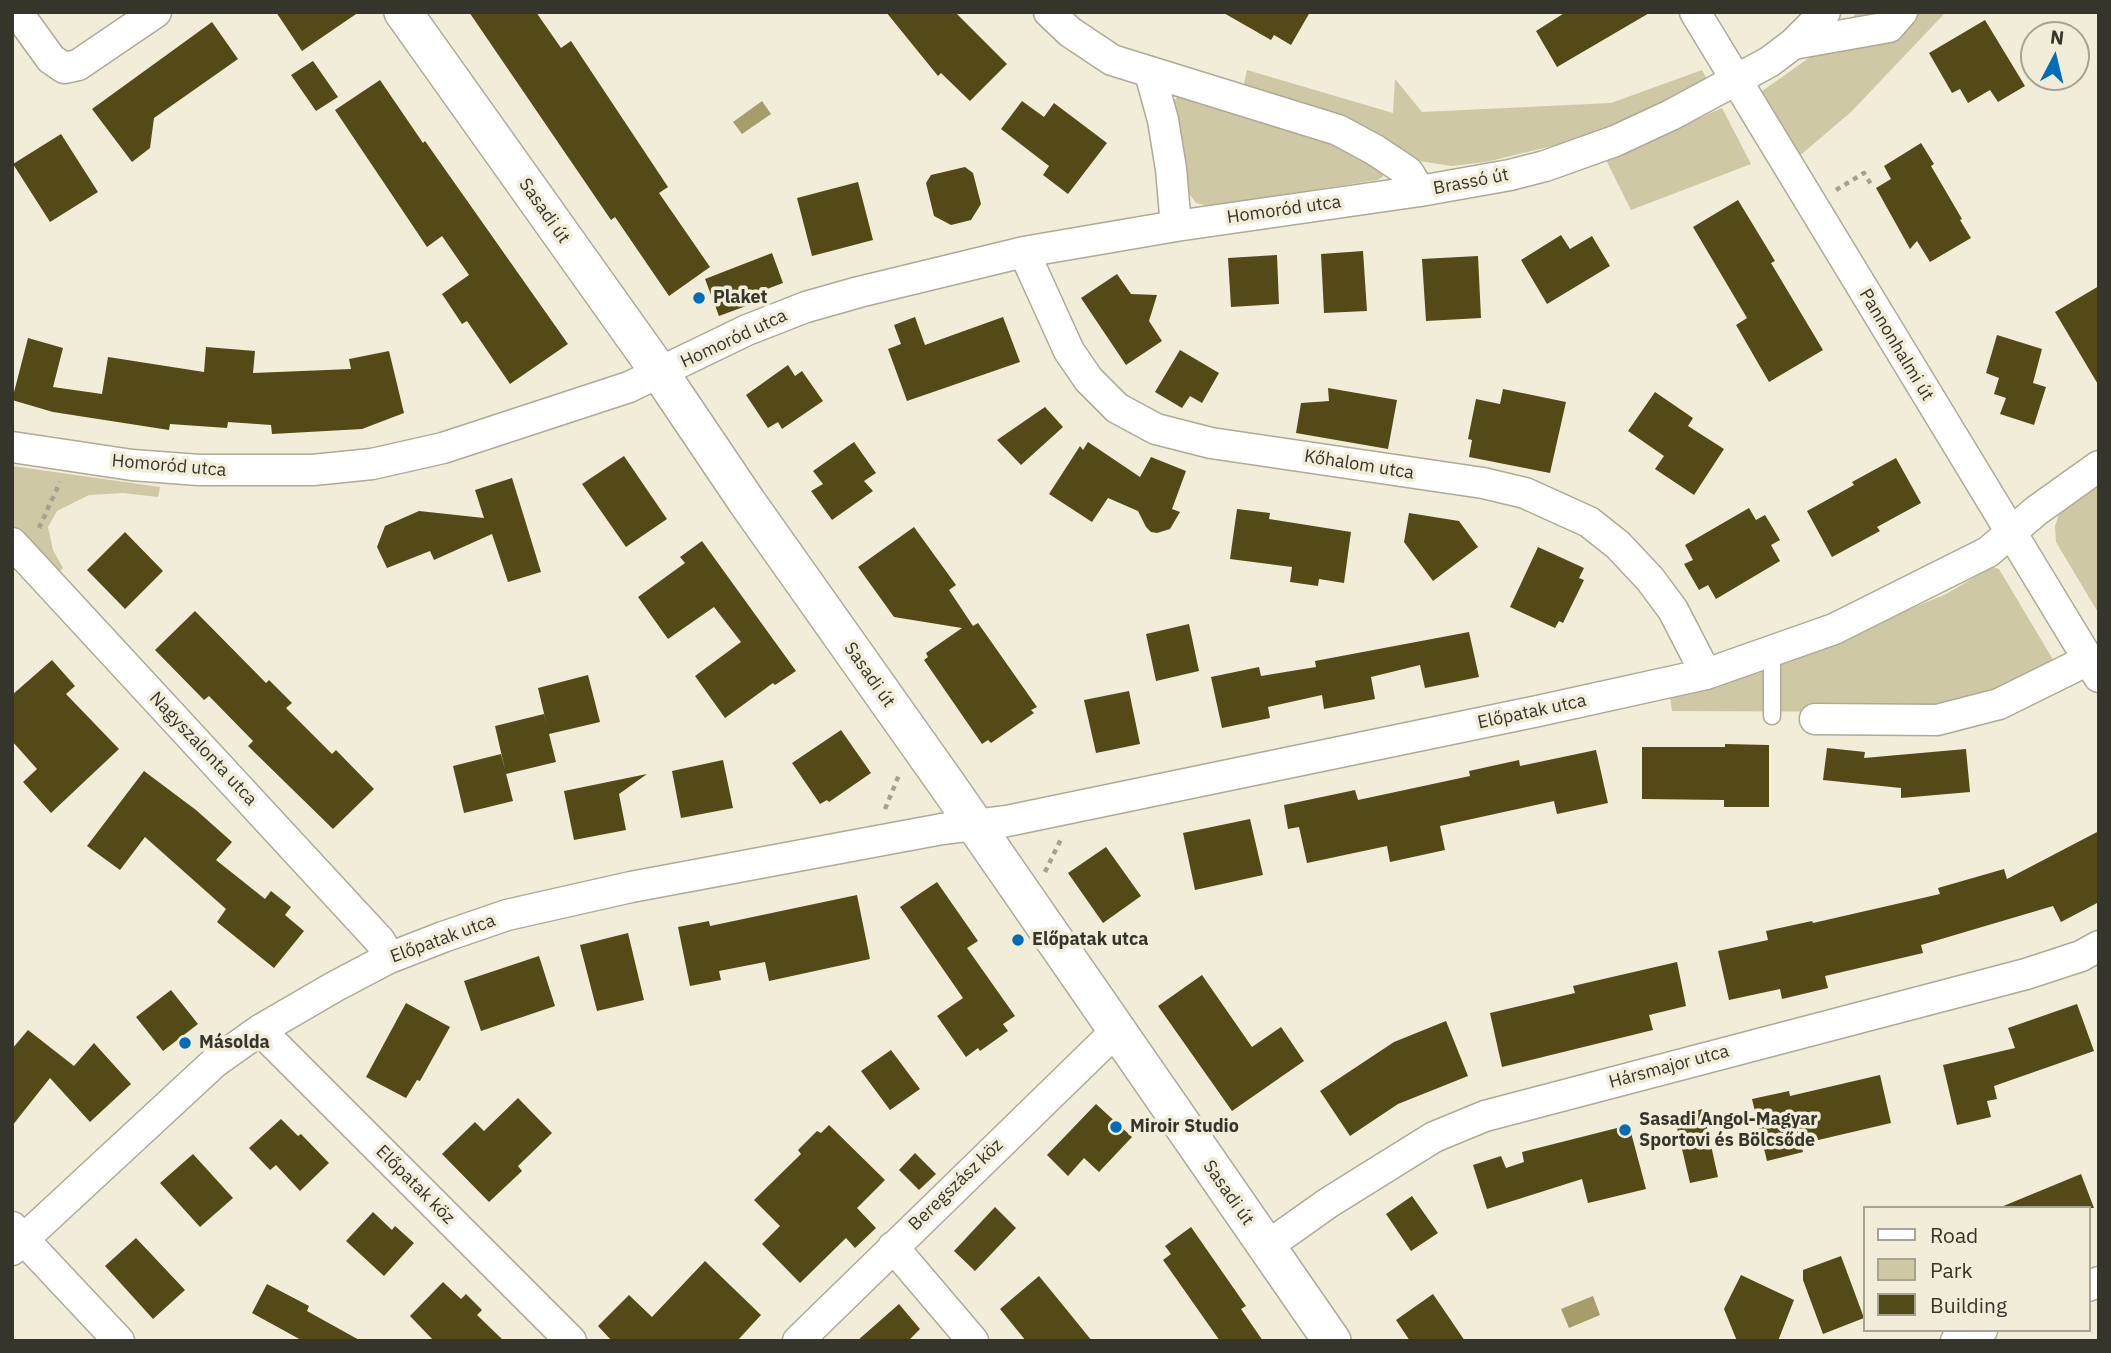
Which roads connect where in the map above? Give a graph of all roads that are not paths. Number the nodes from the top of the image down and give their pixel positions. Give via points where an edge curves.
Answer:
1 (17, 12) edge
2 (156, 12) edge
3 (403, 12) edge
4 (1049, 12) edge
5 (1695, 12) edge
6 (1825, 12) edge
7 (1902, 12) edge
8 (1793, 44) junction
9 (1150, 73) junction
10 (1735, 80) junction
11 (1420, 191) junction
12 (1176, 226) junction
13 (1024, 252) junction
14 (660, 373) junction
15 (12, 446) edge
16 (2099, 466) edge
17 (2011, 533) junction
18 (19, 551) edge
19 (1772, 652) junction
20 (2093, 668) edge
21 (1706, 674) junction
22 (1772, 716) dead end
23 (1815, 719) dead end
24 (974, 824) junction
25 (2099, 946) edge
26 (389, 958) junction
27 (260, 1030) junction
28 (1116, 1031) junction
29 (16, 1239) edge
30 (893, 1247) junction
31 (1266, 1247) junction
32 (1977, 1332) edge
33 (119, 1341) edge
34 (571, 1341) edge
35 (798, 1341) edge
36 (972, 1341) edge
37 (1332, 1341) edge
38 (1956, 1341) edge

1 - 2 street via 51,60 64,68 78,65
3 - 14 street, Sasadi út
4 - 9 street, Brassó út via 1112,60
5 - 10 street, Pannonhalmi út
6 - 8 street, Brassó út
7 - 8 street, Brassó út via 1889,27
8 - 10 street, Brassó út
9 - 11 street, Brassó út via 1338,130 1408,172
9 - 12 street via 1163,120
10 - 11 street, Brassó út via 1615,141 1545,166
10 - 17 street, Pannonhalmi út
11 - 12 street, Homoród utca
12 - 13 street, Homoród utca
13 - 14 street, Homoród utca via 806,307
13 - 21 street, Kőhalom utca via 1069,351 1117,408 1156,429 1211,443 1525,493 1589,522 1618,545 1674,610
14 - 15 street, Homoród utca via 443,448 372,464 313,470 199,470 132,465
14 - 24 street, Sasadi út
16 - 17 street, Előpatak utca
17 - 19 street, Előpatak utca via 1988,552 1923,586 1834,629
17 - 20 street, Pannonhalmi út
18 - 26 street, Nagyszalonta utca via 380,941
19 - 21 street, Előpatak utca
19 - 22 lane
20 - 23 street via 1999,704 1937,720
21 - 24 street, Előpatak utca via 1007,821
24 - 26 street, Előpatak utca via 542,906
24 - 28 street, Sasadi út
25 - 31 street, Hársmajor utca via 2026,974 1485,1116 1434,1137
26 - 27 street, Előpatak utca
27 - 29 street, Előpatak utca via 215,1062
27 - 34 street, Előpatak köz
28 - 30 street, Beregszász köz
28 - 31 street, Sasadi út
29 - 33 street
30 - 35 street, Beregszász köz
30 - 36 street
31 - 37 street, Sasadi út
32 - 38 street

